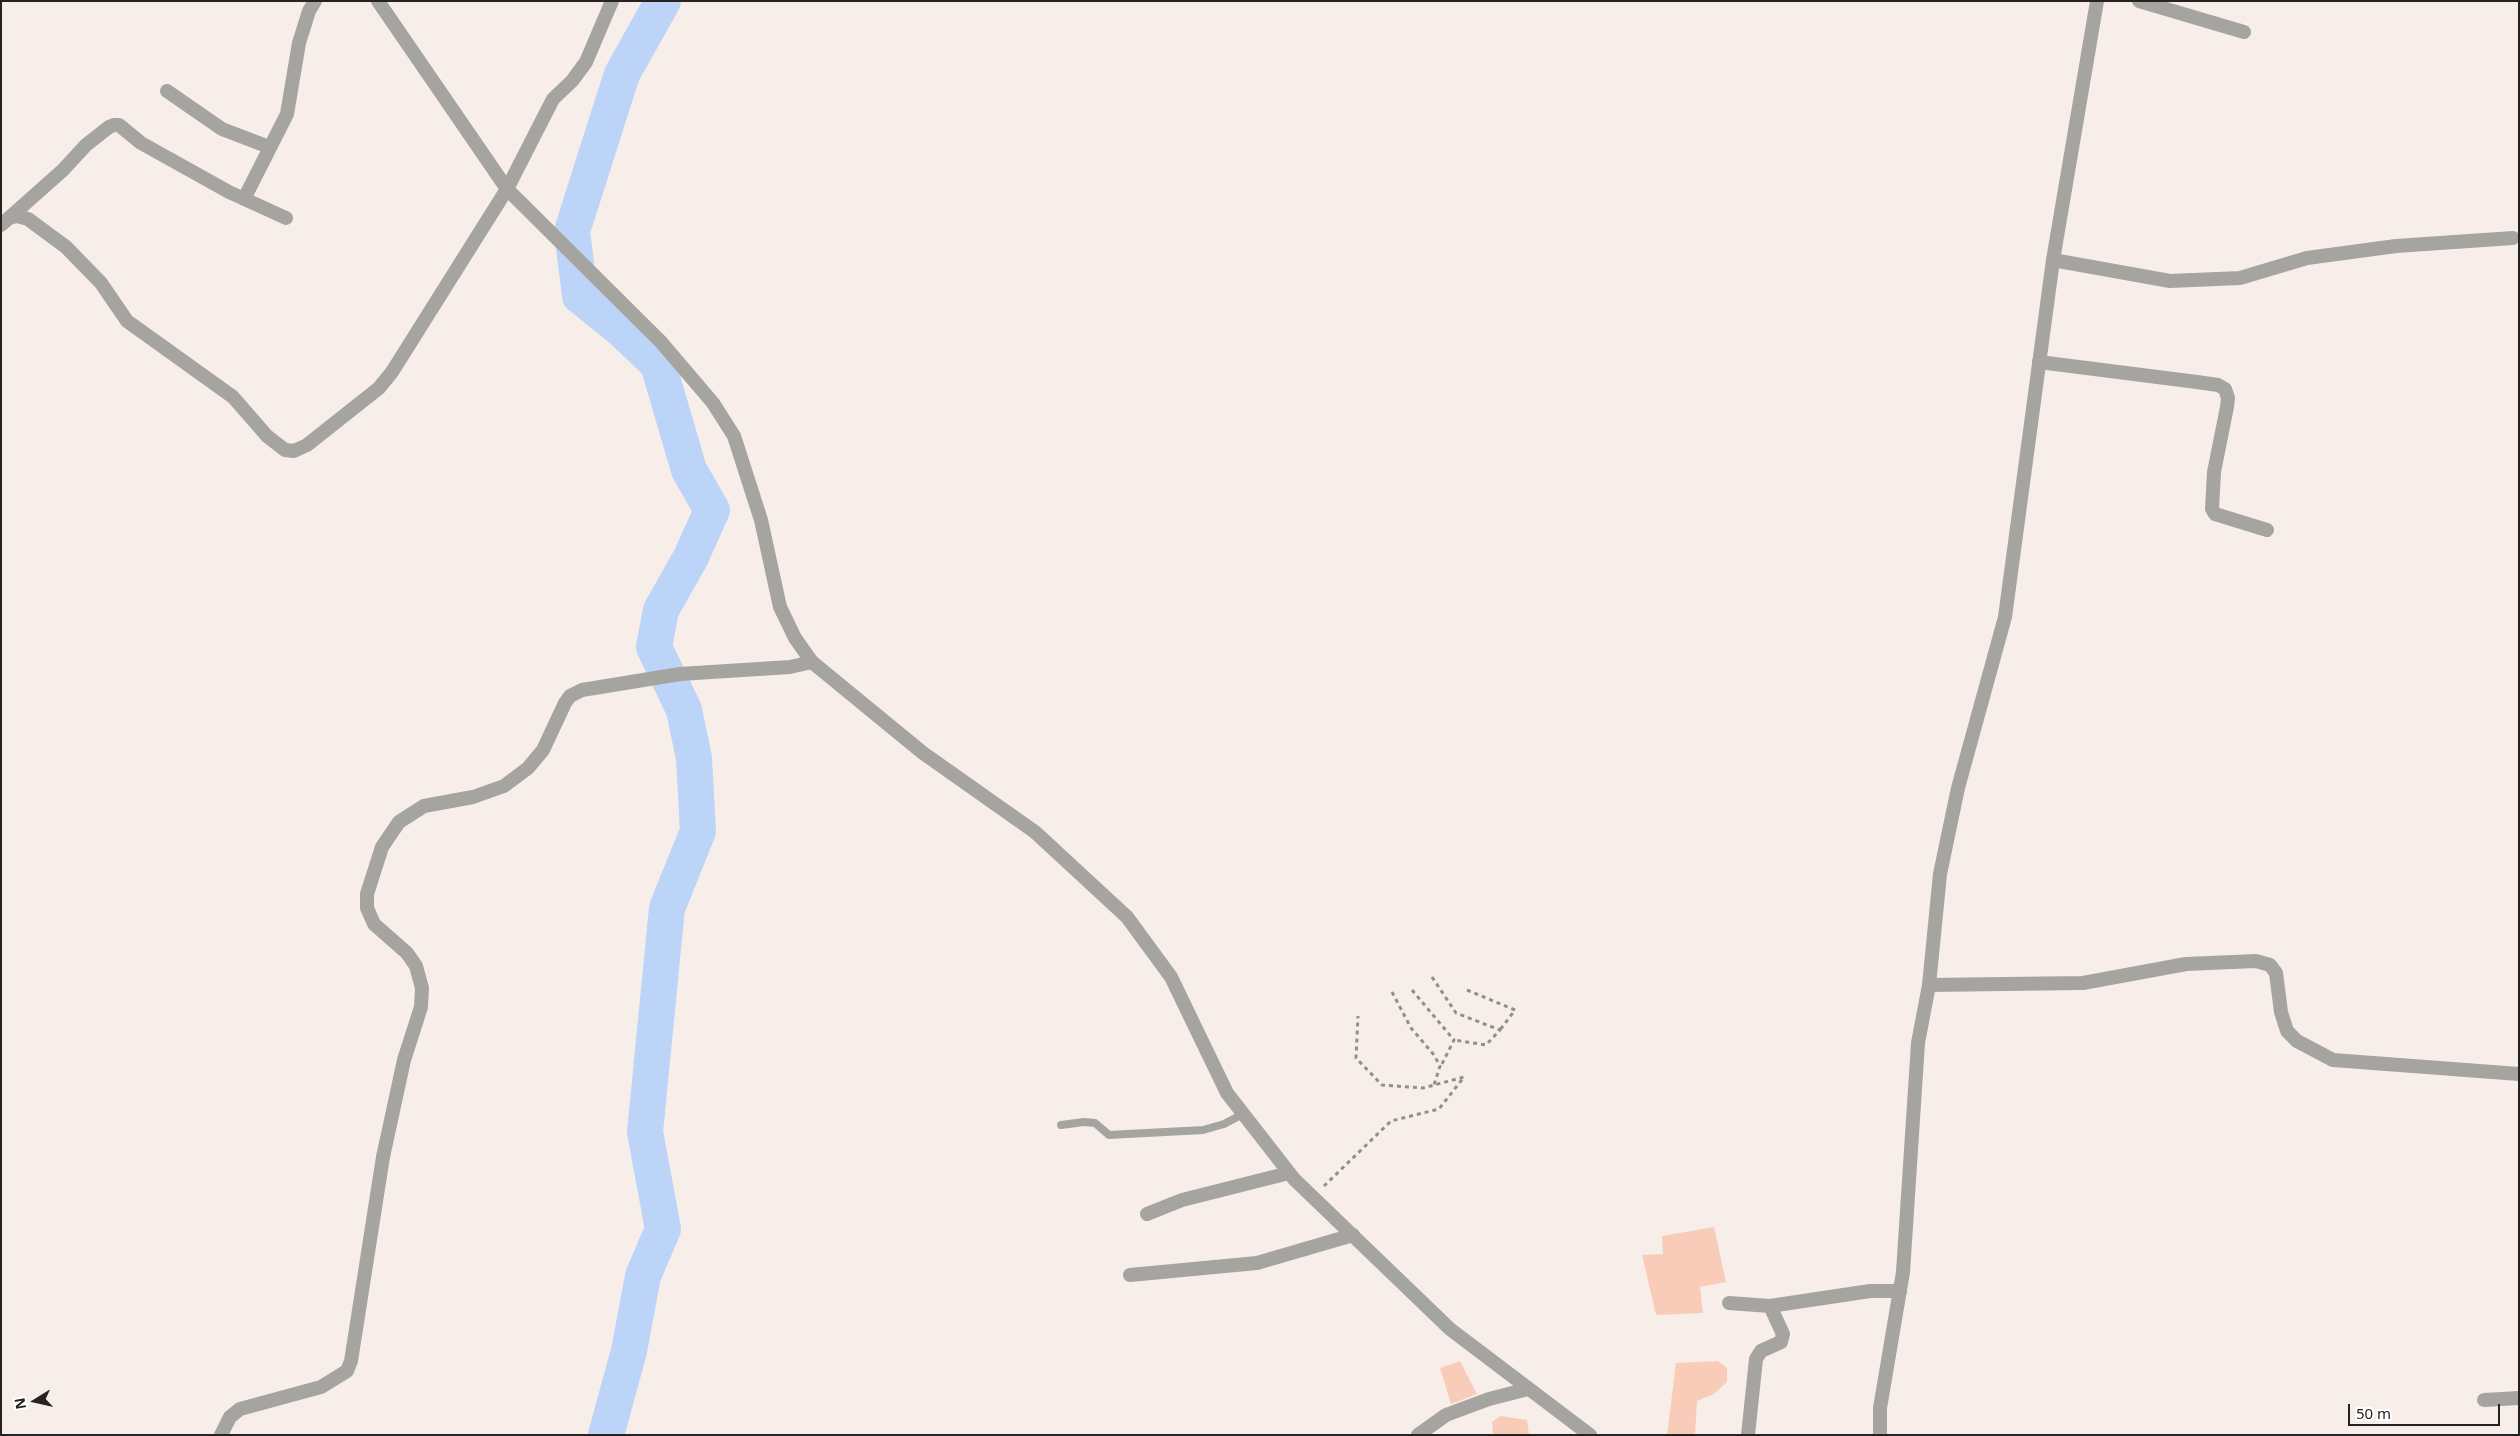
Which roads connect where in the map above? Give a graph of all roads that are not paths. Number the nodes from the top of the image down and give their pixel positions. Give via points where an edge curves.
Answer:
1 (315, 1) edge
2 (378, 1) edge
3 (612, 1) edge
4 (2097, 1) edge
5 (2139, 1) edge
6 (2244, 32) dead end
7 (167, 91) dead end
8 (269, 147) junction
9 (507, 189) junction
10 (244, 199) junction
11 (286, 218) dead end
12 (5, 222) edge
13 (2513, 238) dead end
14 (2053, 260) junction
15 (2039, 362) junction
16 (2267, 530) dead end
17 (812, 662) junction
18 (1929, 985) junction
19 (2519, 1074) edge
20 (1243, 1114) junction
21 (1061, 1125) dead end
22 (1289, 1173) junction
23 (1147, 1214) dead end
24 (1353, 1235) junction
25 (1130, 1275) dead end
26 (1900, 1291) junction
27 (1729, 1302) dead end
28 (1770, 1306) junction
29 (1528, 1389) junction
30 (2519, 1398) edge
31 (2484, 1400) dead end
32 (221, 1435) edge
33 (1418, 1435) edge
34 (1590, 1435) edge
35 (1748, 1435) edge
36 (1880, 1435) edge

1 - 8 street via 299,42 287,114
2 - 9 street
3 - 9 street via 586,62 553,99
4 - 14 street
5 - 6 street
7 - 8 street via 222,129
8 - 10 street
9 - 12 street via 379,388 307,445 294,450 285,450 267,436 233,397 127,321 100,283 66,247 28,219 17,216
9 - 17 street via 661,342 713,403 734,436 761,520 780,608
10 - 11 street
10 - 12 street via 141,143 120,125 114,125 86,145 64,170
13 - 14 street via 2396,246 2307,258 2240,278 2170,281
14 - 15 street
15 - 16 street via 2218,385 2225,390 2228,398 2214,472 2212,509 2214,514
15 - 18 street via 2005,617 1958,788 1944,855 1933,927
17 - 20 street via 923,753 1035,832 1127,917 1171,977 1227,1093
17 - 32 street via 790,667 680,674 582,690 570,696 543,750 528,768 504,786 473,797 424,806 399,822 382,847 367,894 367,908 374,924 407,953 416,966 422,988 421,1007 404,1060 383,1157 351,1361 347,1371 321,1387 240,1409 230,1417
18 - 19 street via 2083,983 2186,964 2256,961 2270,965 2276,973 2286,1031 2296,1041 2333,1060
18 - 26 street via 1918,1043
20 - 21 lane via 1203,1130 1109,1135 1095,1123
20 - 22 street
22 - 23 street via 1182,1200
22 - 24 street
24 - 25 street via 1257,1263
24 - 29 street via 1450,1329
26 - 28 street via 1870,1291
26 - 36 street via 1880,1408
27 - 28 street
28 - 35 street via 1783,1334 1781,1342 1761,1351 1756,1359
29 - 33 street via 1446,1415
29 - 34 street
30 - 31 street

